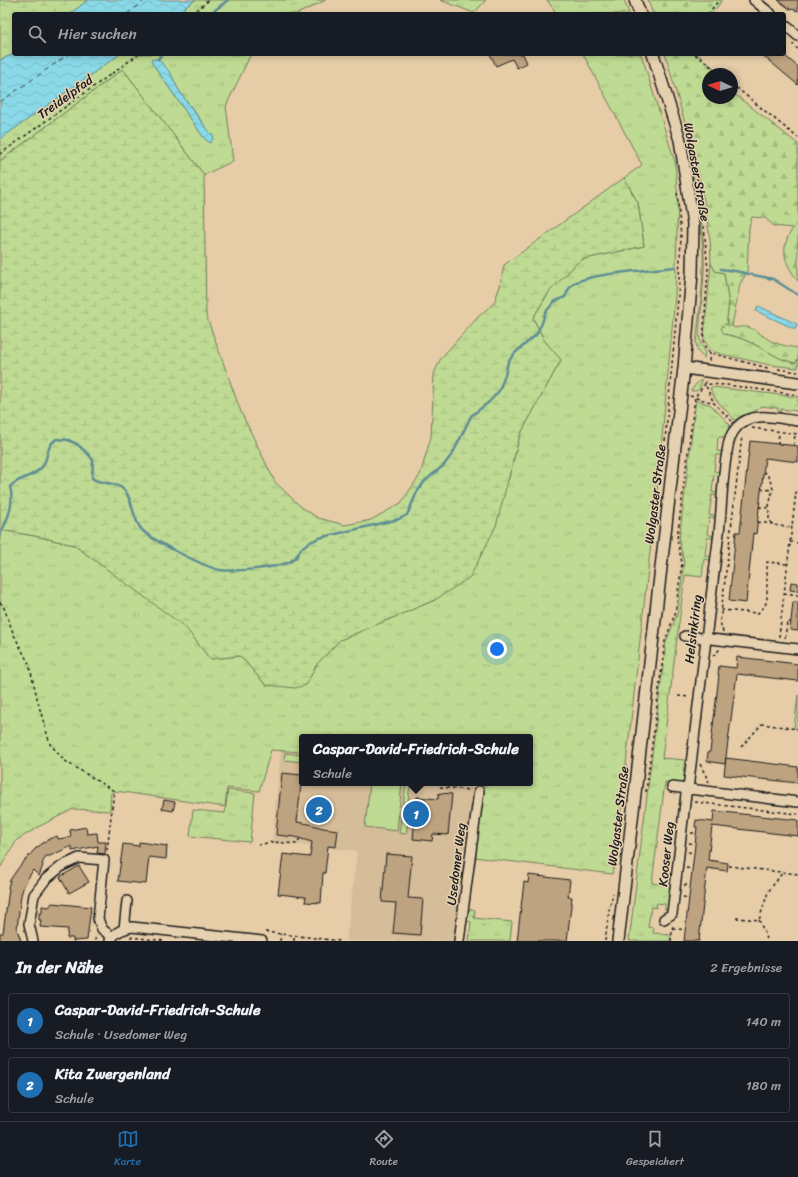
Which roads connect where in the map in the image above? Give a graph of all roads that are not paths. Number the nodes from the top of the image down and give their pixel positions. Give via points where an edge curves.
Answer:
1 (635, 0) edge
2 (754, 0) edge
3 (639, 12) edge
4 (769, 12) edge
5 (786, 26) edge
6 (798, 36) edge
7 (654, 56) edge
8 (684, 368) junction
9 (798, 382) edge
10 (798, 421) edge
11 (685, 636) dead end
12 (705, 638) junction
13 (798, 648) edge
14 (672, 787) dead end
15 (688, 789) junction
16 (478, 791) road end
17 (798, 802) edge
18 (128, 901) dead end
19 (664, 919) dead end
20 (126, 933) junction
21 (264, 936) edge
22 (111, 939) edge
23 (33, 941) edge
24 (459, 941) edge
25 (618, 941) edge

1 - 3 main road
2 - 4 street
5 - 6 street
7 - 8 main road, Wolgaster Straße via 680,140 693,224 692,274
8 - 9 main road
8 - 25 main road, Wolgaster Straße
10 - 12 street, Helsinkiring via 760,417 749,419 731,436 727,451
11 - 12 street
12 - 13 street via 722,644
12 - 15 street, Helsinkiring
14 - 15 street
15 - 17 street
15 - 19 street, Kooser Weg via 672,914
16 - 24 street, Usedomer Weg
18 - 20 street
20 - 21 street via 132,927
20 - 22 street via 116,933
22 - 23 street via 102,929 98,919 104,860 79,858 62,866 46,879 34,895 29,924

